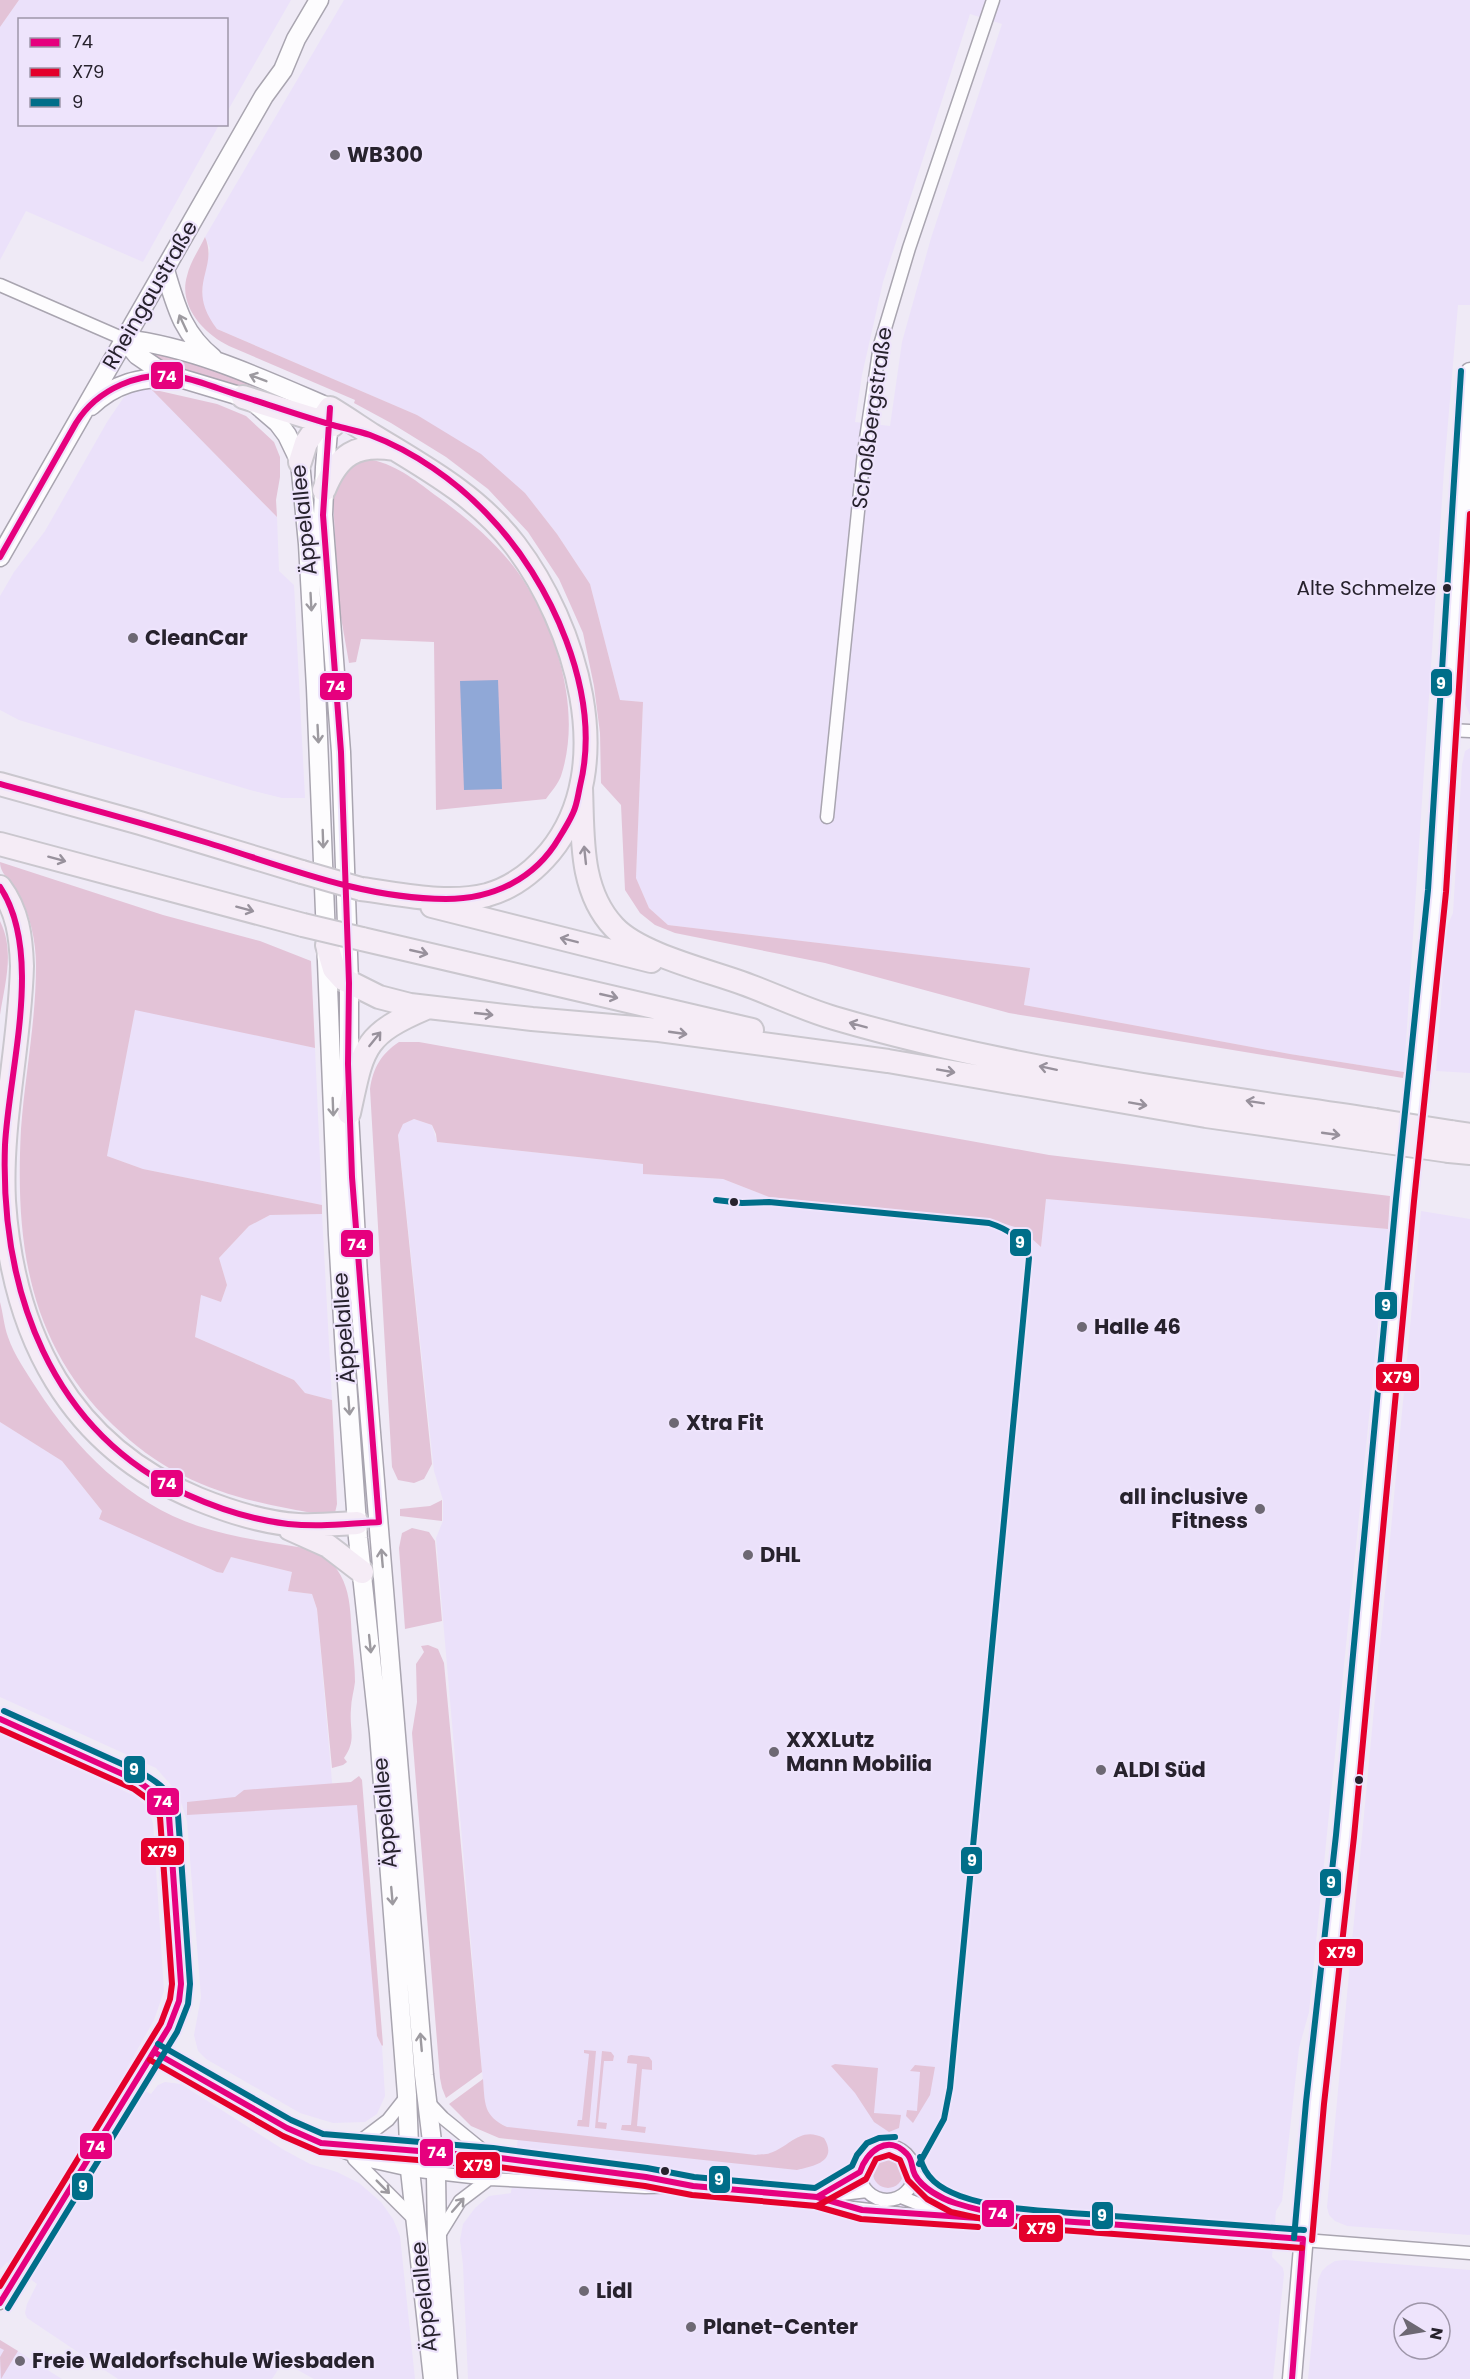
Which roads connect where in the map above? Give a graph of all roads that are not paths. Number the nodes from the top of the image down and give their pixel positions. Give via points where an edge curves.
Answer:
1 (319, 0) edge
2 (993, 0) edge
3 (165, 270) junction
4 (0, 285) edge
5 (124, 339) junction
6 (220, 364) junction
7 (1470, 372) edge
8 (173, 376) junction
9 (243, 397) junction
10 (81, 415) junction
11 (327, 418) junction
12 (399, 450) junction
13 (300, 462) junction
14 (324, 490) junction
15 (0, 557) edge
16 (1448, 730) junction
17 (1470, 731) edge
18 (0, 783) edge
19 (581, 788) junction
20 (827, 817) dead end
21 (0, 844) edge
22 (0, 887) edge
23 (361, 889) junction
24 (327, 945) junction
25 (728, 979) junction
26 (349, 983) junction
27 (426, 1008) junction
28 (888, 1061) junction
29 (350, 1113) junction
30 (1374, 1130) junction
31 (1460, 1143) edge
32 (275, 1522) junction
33 (368, 1523) junction
34 (362, 1572) junction
35 (0, 1719) edge
36 (154, 2052) junction
37 (407, 2095) junction
38 (427, 2100) junction
39 (409, 2149) junction
40 (352, 2150) junction
41 (434, 2153) junction
42 (492, 2157) junction
43 (410, 2170) junction
44 (860, 2172) junction
45 (436, 2175) junction
46 (915, 2175) junction
47 (489, 2179) junction
48 (693, 2186) junction
49 (867, 2191) junction
50 (817, 2197) junction
51 (901, 2197) junction
52 (946, 2215) junction
53 (1022, 2218) junction
54 (416, 2222) junction
55 (437, 2239) junction
56 (1303, 2240) junction
57 (1470, 2253) edge
58 (0, 2303) edge
59 (433, 2379) edge
60 (448, 2379) edge
61 (1292, 2379) edge

1 - 3 main road, Rheingaustraße via 271,75 264,96
2 - 20 street, Schoßbergstraße via 880,345 864,452
3 - 5 main road, Rheingaustraße
6 -> 3 main road via 186,330
4 - 5 street
5 - 6 main road via 162,345
5 - 8 main road, Äppelallee via 139,356
5 - 10 main road, Rheingaustraße
11 -> 6 main road
7 - 16 main road
8 - 9 main road, Äppelallee
8 - 10 main road via 114,388
9 - 11 highway
9 - 13 main road, Äppelallee via 278,423
10 - 15 main road, Rheingaustraße
11 - 12 highway via 373,435
11 - 13 highway via 306,443
11 - 14 main road, Äppelallee
12 - 14 highway via 371,448 348,454 335,466
12 - 19 highway via 442,477 489,516 547,594 564,631 578,680 585,750
13 -> 24 main road, Äppelallee via 308,544
14 - 26 main road, Äppelallee via 327,585 341,752
16 - 17 street
16 - 56 main road via 1437,891
18 - 23 highway, bridge
19 - 23 highway via 575,811 558,842 531,871 502,890 448,898
25 -> 19 highway via 639,946 614,928 593,895 587,874
21 -> 28 highway, bridge via 303,925
22 - 32 highway via 16,917 22,966 6,1128 4,1200 13,1272 31,1332 66,1396 127,1461 196,1499
25 -> 23 highway
24 - 26 highway via 337,974
24 -> 33 main road, Äppelallee via 338,1235
30 -> 25 highway via 920,1041 822,1014
26 - 27 highway via 394,1002
26 - 29 main road, Äppelallee
27 -> 28 highway via 659,1030
29 -> 27 highway via 358,1074 372,1041 382,1030
28 -> 30 highway via 1206,1116
29 - 33 main road, Äppelallee
30 - 31 highway, bridge
32 - 33 highway
32 - 34 highway via 328,1546
33 - 34 main road, Äppelallee
38 -> 33 main road, Äppelallee
34 -> 37 main road, Äppelallee
35 - 36 street via 138,1781 154,1790 167,1808 182,1984 176,2011
36 - 40 street via 298,2134
36 - 58 street
37 - 39 main road, Äppelallee
37 - 40 street via 388,2121
38 - 41 main road, Äppelallee
38 - 42 street
39 - 40 street
39 - 41 street
39 - 43 main road, Äppelallee
40 - 43 street
40 -> 54 street
41 - 42 street
41 - 45 main road, Äppelallee
42 - 48 street
43 - 45 street
43 - 54 main road, Äppelallee
44 - 46 street via 870,2152 891,2145 909,2156
44 - 49 street
44 - 50 street
45 - 47 street
45 - 55 main road, Äppelallee
46 - 51 street
46 - 53 street via 931,2191 954,2203
47 - 48 street
55 -> 47 street via 460,2201
48 - 50 street
49 - 50 street
49 - 51 street via 879,2199
50 - 52 street via 863,2210
51 - 52 street
52 - 53 street
53 - 56 street
54 - 59 main road, Äppelallee
55 - 60 main road, Äppelallee
56 - 57 street
56 - 61 main road

